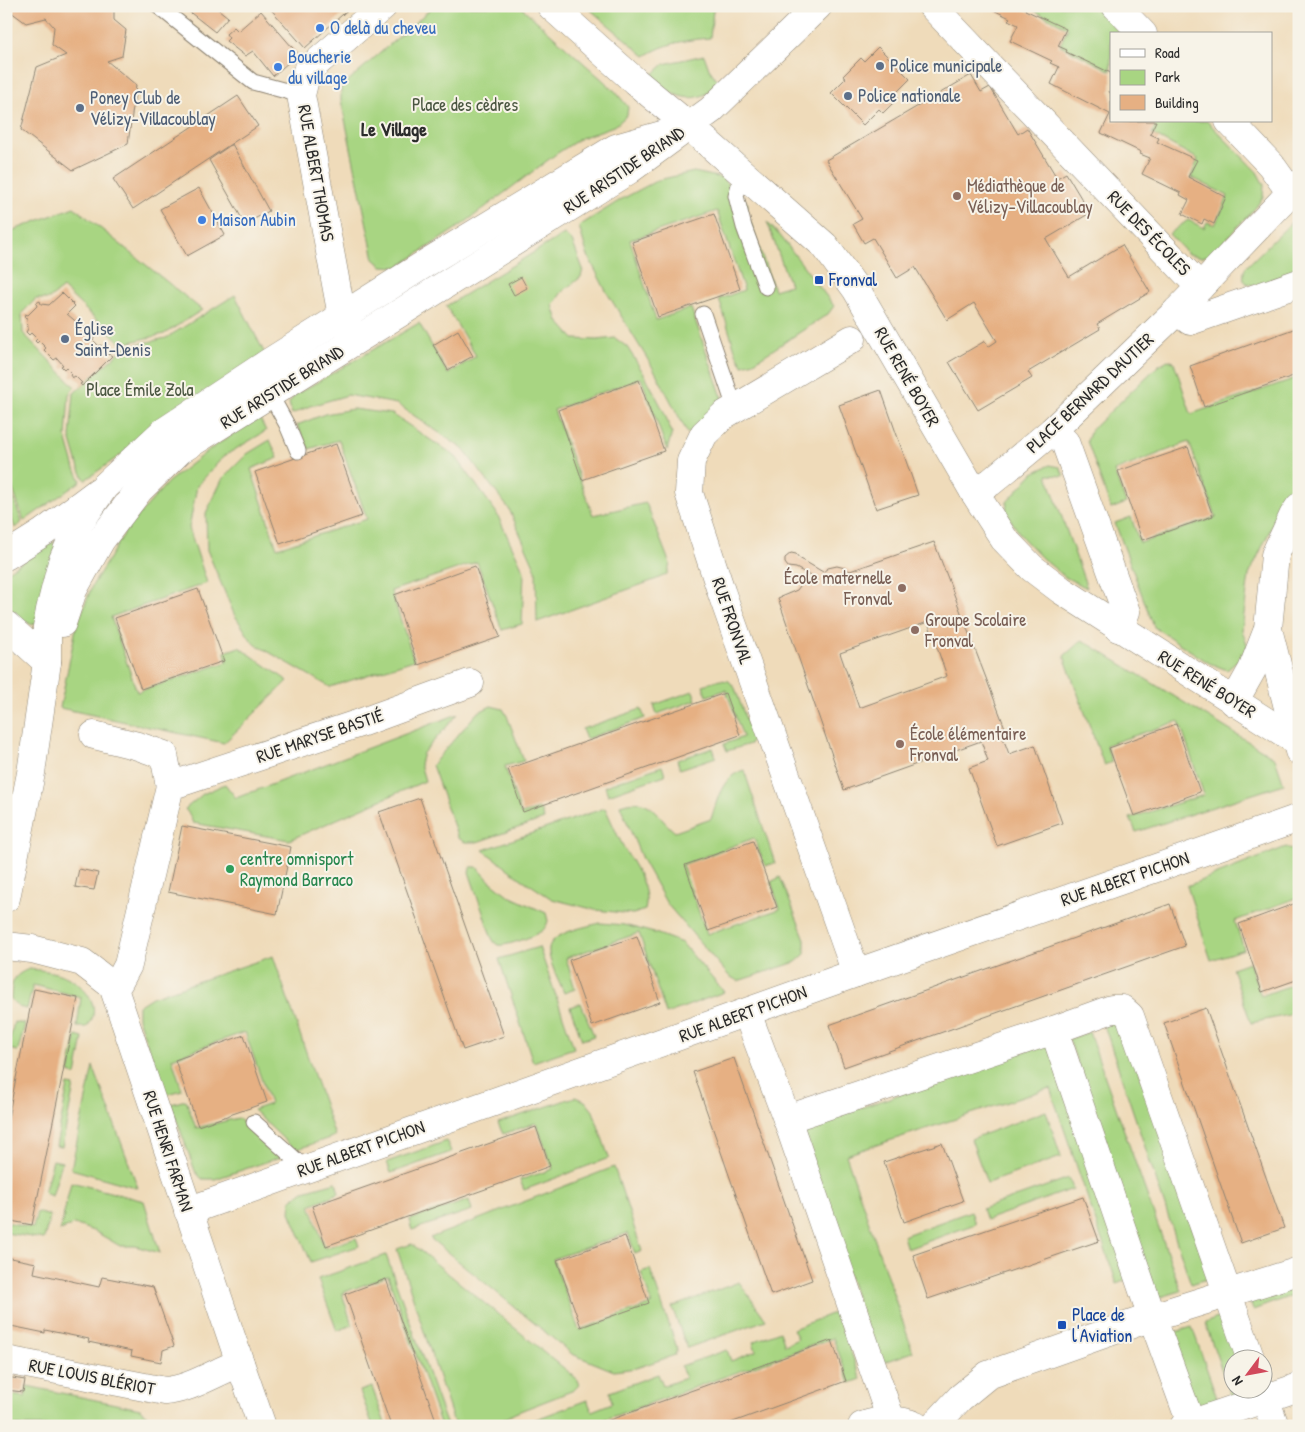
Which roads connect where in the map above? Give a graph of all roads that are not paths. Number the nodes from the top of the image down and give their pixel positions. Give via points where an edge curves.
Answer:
1 (158, 6) edge
2 (383, 6) edge
3 (551, 6) edge
4 (818, 6) edge
5 (932, 6) edge
6 (1116, 6) edge
7 (1141, 32) edge
8 (304, 83) junction
9 (1230, 122) edge
10 (690, 127) junction
11 (742, 174) junction
12 (1295, 189) edge
13 (1299, 283) edge
14 (766, 287) dead end
15 (1200, 287) junction
16 (1176, 311) junction
17 (703, 314) dead end
18 (342, 317) junction
19 (852, 339) dead end
20 (357, 341) junction
21 (270, 394) junction
22 (736, 408) junction
23 (1052, 431) junction
24 (298, 451) dead end
25 (104, 487) junction
26 (974, 492) junction
27 (1299, 507) edge
28 (6, 556) edge
29 (6, 625) edge
30 (1118, 628) junction
31 (1268, 629) junction
32 (47, 662) junction
33 (470, 682) dead end
34 (1234, 702) junction
35 (94, 734) dead end
36 (1297, 746) edge
37 (170, 786) junction
38 (1299, 818) edge
39 (6, 898) edge
40 (6, 946) edge
41 (856, 973) junction
42 (113, 986) junction
43 (747, 1013) junction
44 (1054, 1030) junction
45 (787, 1119) junction
46 (254, 1122) dead end
47 (306, 1169) junction
48 (188, 1211) junction
49 (1299, 1271) edge
50 (1227, 1294) junction
51 (1152, 1316) junction
52 (1247, 1350) edge
53 (6, 1360) edge
54 (240, 1363) junction
55 (1299, 1387) edge
56 (1272, 1392) edge
57 (1249, 1400) edge
58 (1265, 1400) edge
59 (903, 1423) edge
60 (1189, 1425) edge
61 (262, 1426) edge
62 (862, 1426) edge
63 (934, 1426) edge
64 (1275, 1426) edge

1 - 8 lane via 253,82
2 - 8 street
3 - 10 street, RUE RENÉ BOYER
4 - 10 street
5 - 15 street, RUE DES ÉCOLES
6 - 7 street
8 - 18 street, RUE ALBERT THOMAS via 326,263
9 - 12 street
10 - 11 street, RUE RENÉ BOYER
10 - 18 street, RUE ARISTIDE BRIAND via 616,148
10 - 20 street, RUE ARISTIDE BRIAND via 629,170
11 - 14 lane via 736,196
11 - 26 street, RUE RENÉ BOYER via 825,246 856,289
12 - 15 street, PLACE BERNARD DAUTIER
13 - 16 street via 1190,321
15 - 16 street, PLACE BERNARD DAUTIER
16 - 23 street, PLACE BERNARD DAUTIER
17 - 22 lane
18 - 20 street, RUE ALBERT THOMAS
18 - 25 street, RUE ARISTIDE BRIAND via 162,433
19 - 22 street, RUE FRONVAL
20 - 21 street, RUE ARISTIDE BRIAND
21 - 24 lane
21 - 32 street, RUE ARISTIDE BRIAND via 180,450 139,490 101,540 74,590
22 - 41 street, RUE FRONVAL via 704,434 691,461 688,493
23 - 26 street, PLACE BERNARD DAUTIER via 991,482
23 - 30 street via 1065,442 1126,612
25 - 28 street
25 - 32 street, RUE ARISTIDE BRIAND via 78,525 62,562 47,627
26 - 30 street, RUE RENÉ BOYER via 1004,539 1032,568
27 - 31 street via 1275,556
29 - 32 street
30 - 34 street, RUE RENÉ BOYER
31 - 34 street via 1252,670
31 - 36 street
32 - 39 street, RUE ARISTIDE BRIAND via 31,773
33 - 37 street, RUE MARYSE BASTIÉ via 360,723
34 - 36 street, RUE RENÉ BOYER
35 - 37 street via 164,755
37 - 42 street via 128,965 119,982
38 - 41 street, RUE ALBERT PICHON
40 - 42 street via 82,962
41 - 43 street, RUE ALBERT PICHON
42 - 48 street, RUE HENRI FARMAN
43 - 45 street
43 - 47 street, RUE ALBERT PICHON
44 - 45 street
44 - 50 street via 1112,1008 1122,1009 1130,1016
44 - 51 street
45 - 59 street
46 - 47 lane
47 - 48 street, RUE ALBERT PICHON
48 - 54 street, RUE HENRI FARMAN
49 - 50 street
50 - 51 street
50 - 52 street
51 - 60 street
51 - 63 street via 988,1375 960,1398
53 - 54 street, RUE LOUIS BLÉRIOT via 165,1391 178,1390
54 - 61 street, RUE HENRI FARMAN
55 - 56 street
57 - 60 street
58 - 64 street
59 - 62 street via 873,1422

